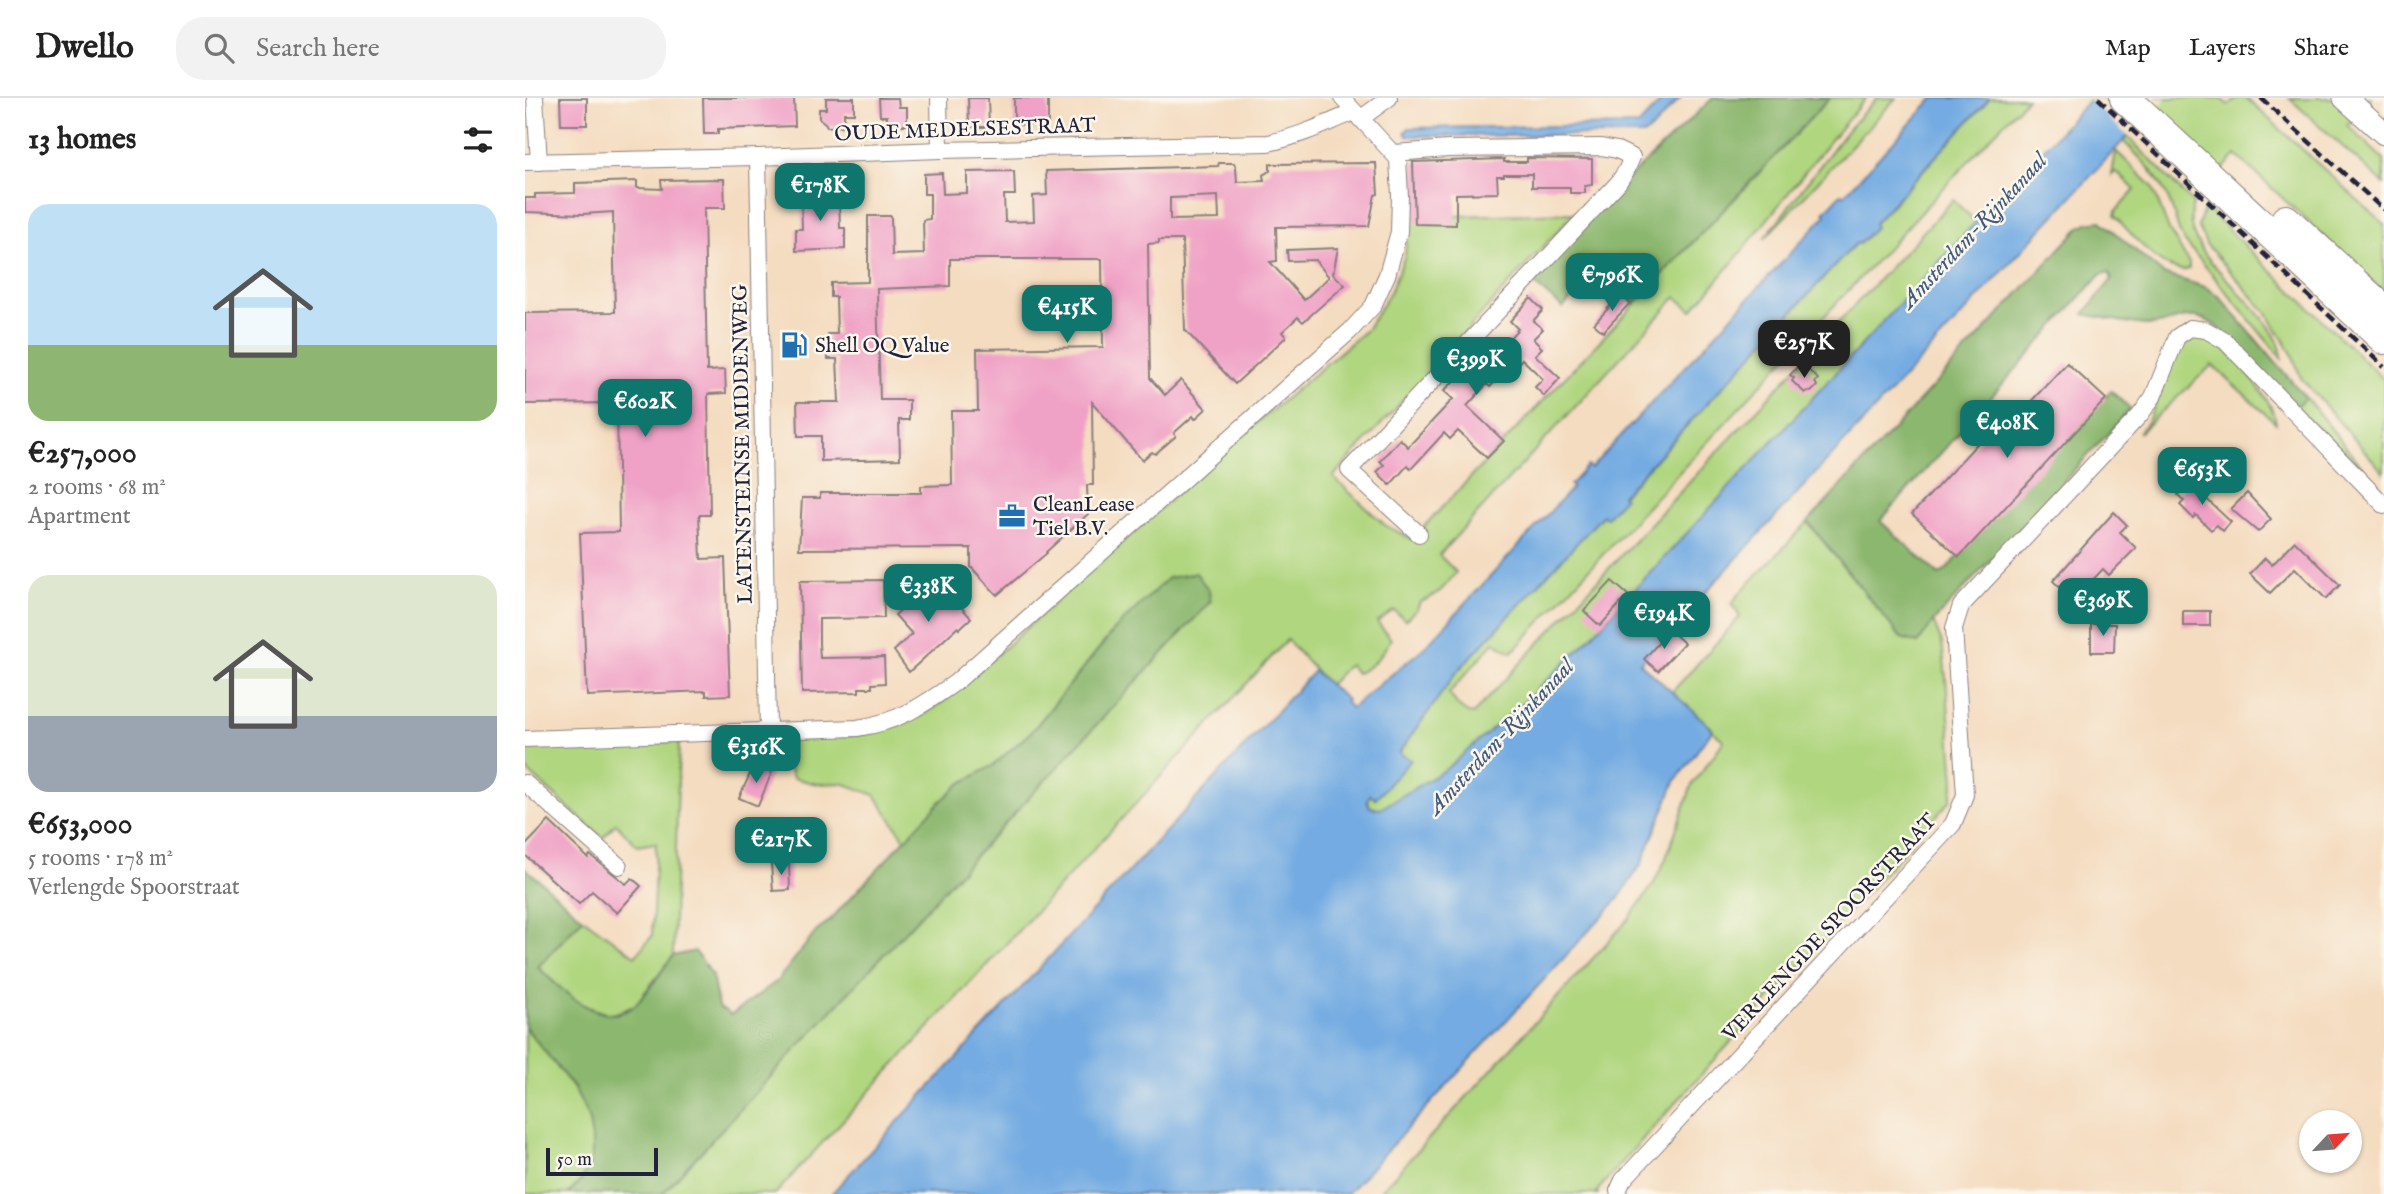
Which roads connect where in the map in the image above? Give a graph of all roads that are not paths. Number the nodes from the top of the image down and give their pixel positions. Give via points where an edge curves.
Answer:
1 (535, 98) edge
2 (939, 98) edge
3 (1342, 98) edge
4 (1389, 98) edge
5 (2125, 98) edge
6 (2154, 98) edge
7 (2352, 105) edge
8 (1357, 115) junction
9 (2384, 133) edge
10 (940, 149) junction
11 (1394, 153) junction
12 (758, 157) junction
13 (532, 162) edge
14 (2246, 196) junction
15 (2384, 310) edge
16 (2384, 339) edge
17 (2384, 505) edge
18 (1419, 534) dead end
19 (768, 731) junction
20 (525, 738) edge
21 (525, 783) edge
22 (619, 866) dead end
23 (1619, 1194) edge

1 - 13 street
2 - 10 street
3 - 8 street
4 - 8 street, OUDE MEDELSESTRAAT
5 - 14 highway
6 - 14 highway
7 - 9 main road
8 - 10 street, OUDE MEDELSESTRAAT via 1268,143
8 - 11 street
10 - 12 street, OUDE MEDELSESTRAAT
11 - 18 street via 1601,147 1632,157 1618,183 1349,470
11 - 19 street via 1400,197 1396,248 1373,306 1350,331 956,682 924,705 875,725
12 - 13 street, OUDE MEDELSESTRAAT
12 - 19 street, LATENSTEINSE MIDDENWEG
14 - 15 highway
14 - 16 highway
17 - 23 street, VERLENGDE SPOORSTRAAT via 2225,341 2206,330 2190,328 2177,337 2153,397 2140,415 1956,615 1965,795 1953,824 1623,1180
19 - 20 street
21 - 22 street

